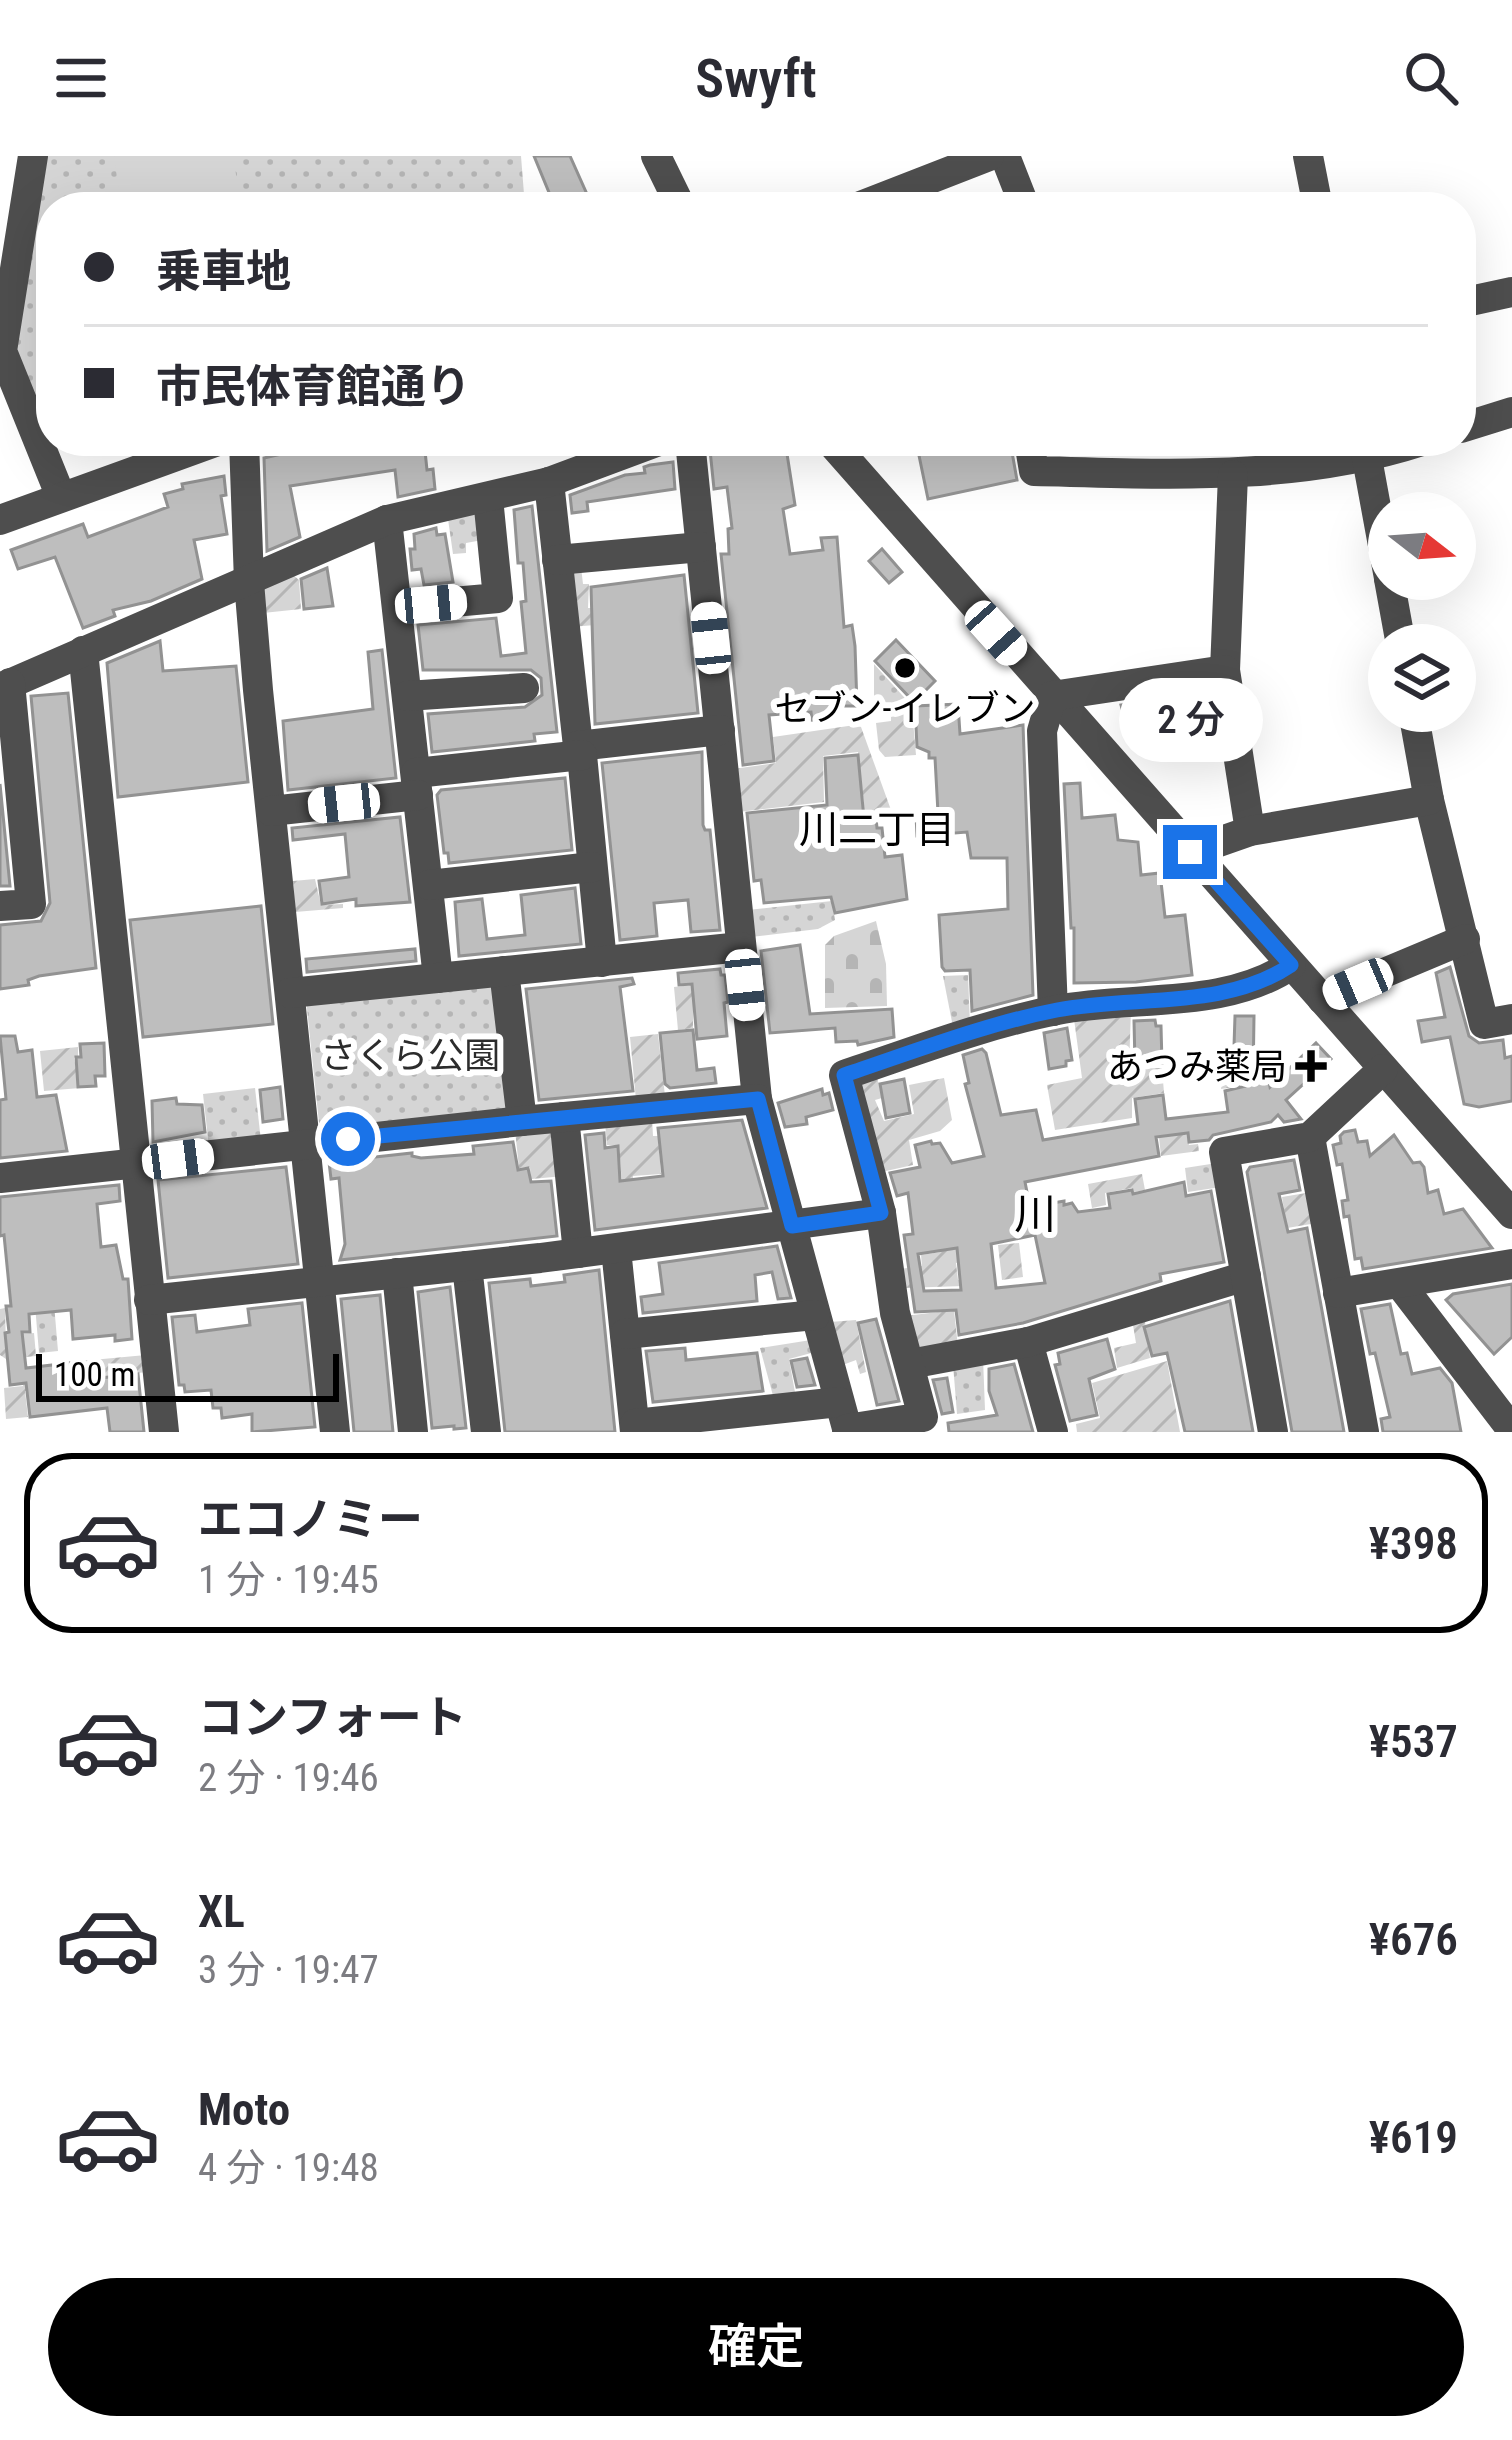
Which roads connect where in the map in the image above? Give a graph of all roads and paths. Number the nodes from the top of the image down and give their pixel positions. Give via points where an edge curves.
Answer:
1 (33, 156) edge
2 (656, 156) edge
3 (989, 156) edge
4 (1005, 156) edge
5 (1308, 156) edge
6 (674, 192) edge
7 (897, 192) edge
8 (1018, 192) edge
9 (1315, 192) edge
10 (1512, 292) edge
11 (1476, 300) edge
12 (1, 351) edge
13 (1512, 412) edge
14 (1476, 423) edge
15 (36, 436) edge
16 (44, 456) edge
17 (176, 456) edge
18 (245, 456) edge
19 (619, 456) edge
20 (692, 456) edge
21 (843, 456) edge
22 (1032, 456) edge
23 (1335, 456) edge
24 (1367, 456) edge
25 (1233, 476) junction
26 (549, 482) junction
27 (1374, 492) edge
28 (61, 497) junction
29 (488, 498) junction
30 (0, 520) edge
31 (387, 520) junction
32 (701, 547) junction
33 (557, 560) junction
34 (249, 582) junction
35 (397, 607) junction
36 (82, 651) junction
37 (1225, 670) junction
38 (5, 686) edge
39 (524, 688) dead end
40 (1052, 696) junction
41 (407, 697) junction
42 (720, 730) junction
43 (1417, 732) edge
44 (580, 751) junction
45 (417, 784) junction
46 (1429, 800) junction
47 (271, 811) junction
48 (1250, 832) junction
49 (1190, 852) junction
50 (592, 867) junction
51 (429, 885) junction
52 (0, 906) edge
53 (1465, 939) junction
54 (741, 946) junction
55 (602, 962) junction
56 (1291, 965) junction
57 (504, 971) junction
58 (439, 978) junction
59 (290, 993) junction
60 (1322, 999) junction
61 (1053, 1011) junction
62 (1512, 1018) edge
63 (1383, 1069) junction
64 (758, 1099) junction
65 (564, 1117) junction
66 (522, 1121) junction
67 (1310, 1137) junction
68 (304, 1144) junction
69 (136, 1164) junction
70 (0, 1178) edge
71 (881, 1213) junction
72 (1512, 1214) edge
73 (792, 1226) junction
74 (616, 1249) junction
75 (578, 1253) junction
76 (1512, 1264) edge
77 (467, 1266) junction
78 (397, 1273) junction
79 (1246, 1276) junction
80 (320, 1280) junction
81 (1400, 1284) junction
82 (1338, 1293) junction
83 (149, 1300) junction
84 (815, 1315) junction
85 (625, 1334) junction
86 (1028, 1342) junction
87 (910, 1364) junction
88 (845, 1421) edge
89 (635, 1428) edge
90 (1512, 1430) edge
91 (164, 1432) edge
92 (335, 1432) edge
93 (413, 1432) edge
94 (486, 1432) edge
95 (1053, 1432) edge
96 (1273, 1432) edge
97 (1364, 1432) edge

1 - 12 street
2 - 6 street
3 - 7 street
4 - 8 street
5 - 9 street
10 - 11 street
12 - 15 street
13 - 14 street
16 - 28 street
17 - 28 street
18 - 34 street
19 - 26 street
20 - 32 street
21 - 40 street
22 - 25 street via 1034,471
23 - 25 street
24 - 27 street
25 - 37 street
26 - 29 street
26 - 33 street
28 - 30 street
29 - 31 street
29 - 35 street via 498,598
31 - 34 street
31 - 35 street
32 - 33 street
32 - 42 street
33 - 44 street
34 - 36 street
34 - 47 street
35 - 41 street
36 - 38 street
36 - 69 street
37 - 40 street
37 - 48 street
38 - 52 street via 31,904
39 - 41 street
40 - 49 street
40 - 61 street via 1042,731
41 - 45 street
42 - 44 street
42 - 54 street
43 - 46 street
44 - 45 street
44 - 50 street
45 - 47 street
45 - 51 street
46 - 48 street
46 - 53 street
47 - 59 street
48 - 49 street
49 - 56 street
50 - 51 street
50 - 55 street
51 - 58 street
53 - 60 street
53 - 62 street via 1484,1024
54 - 55 street
54 - 64 street
55 - 57 street
56 - 60 street
56 - 61 street via 1238,990
57 - 58 street
57 - 66 street
58 - 59 street
59 - 68 street
60 - 63 street
61 - 71 street via 844,1075
63 - 67 street
63 - 72 street
64 - 65 street
64 - 73 street
65 - 66 street
65 - 75 street
66 - 68 street
67 - 79 street via 1224,1152
67 - 82 street
68 - 69 street
68 - 80 street
69 - 70 street
69 - 83 street
71 - 73 street
71 - 87 street
73 - 74 street
73 - 84 street
74 - 75 street
74 - 85 street
75 - 77 street
76 - 81 street
77 - 78 street
77 - 94 street
78 - 80 street
78 - 93 street
79 - 86 street
79 - 96 street
80 - 83 street
80 - 92 street
81 - 82 street
81 - 90 street
82 - 97 street
83 - 91 street
84 - 85 street
84 - 88 street
85 - 89 street
86 - 87 street
86 - 95 street
87 - 88 street via 923,1417
88 - 89 street

